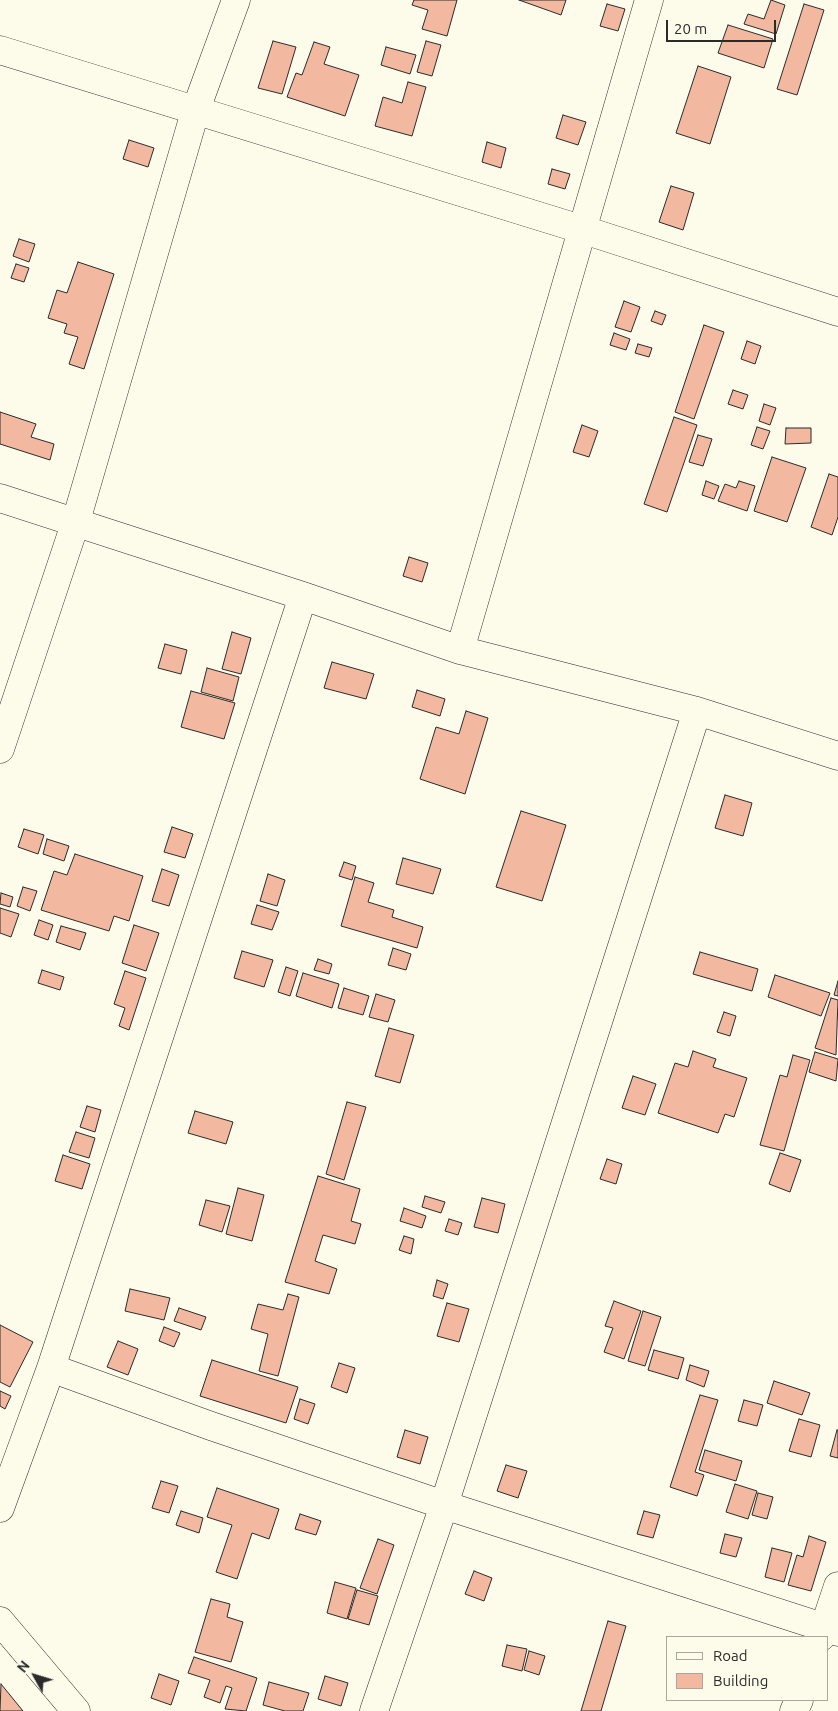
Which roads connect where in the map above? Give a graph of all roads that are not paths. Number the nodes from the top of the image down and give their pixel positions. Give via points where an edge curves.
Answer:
1 (236, 0) edge
2 (649, 0) edge
3 (0, 50) edge
4 (195, 112) junction
5 (584, 230) junction
6 (838, 312) edge
7 (0, 498) edge
8 (76, 521) junction
9 (303, 596) junction
10 (460, 650) junction
11 (697, 712) junction
12 (0, 749) edge
13 (838, 756) edge
14 (51, 1368) junction
15 (444, 1505) junction
16 (0, 1508) edge
17 (838, 1586) edge
18 (0, 1621) edge
19 (828, 1632) edge
20 (76, 1711) edge
21 (374, 1711) edge

1 - 4 street
2 - 5 street
3 - 4 street
4 - 5 street
4 - 8 street
5 - 6 street
5 - 10 street
7 - 8 street
8 - 9 street
8 - 12 street
9 - 10 street
9 - 14 street
10 - 11 street
11 - 13 street
11 - 15 street
14 - 15 street
14 - 16 street
15 - 19 street
15 - 21 street
17 - 19 street
18 - 20 street

